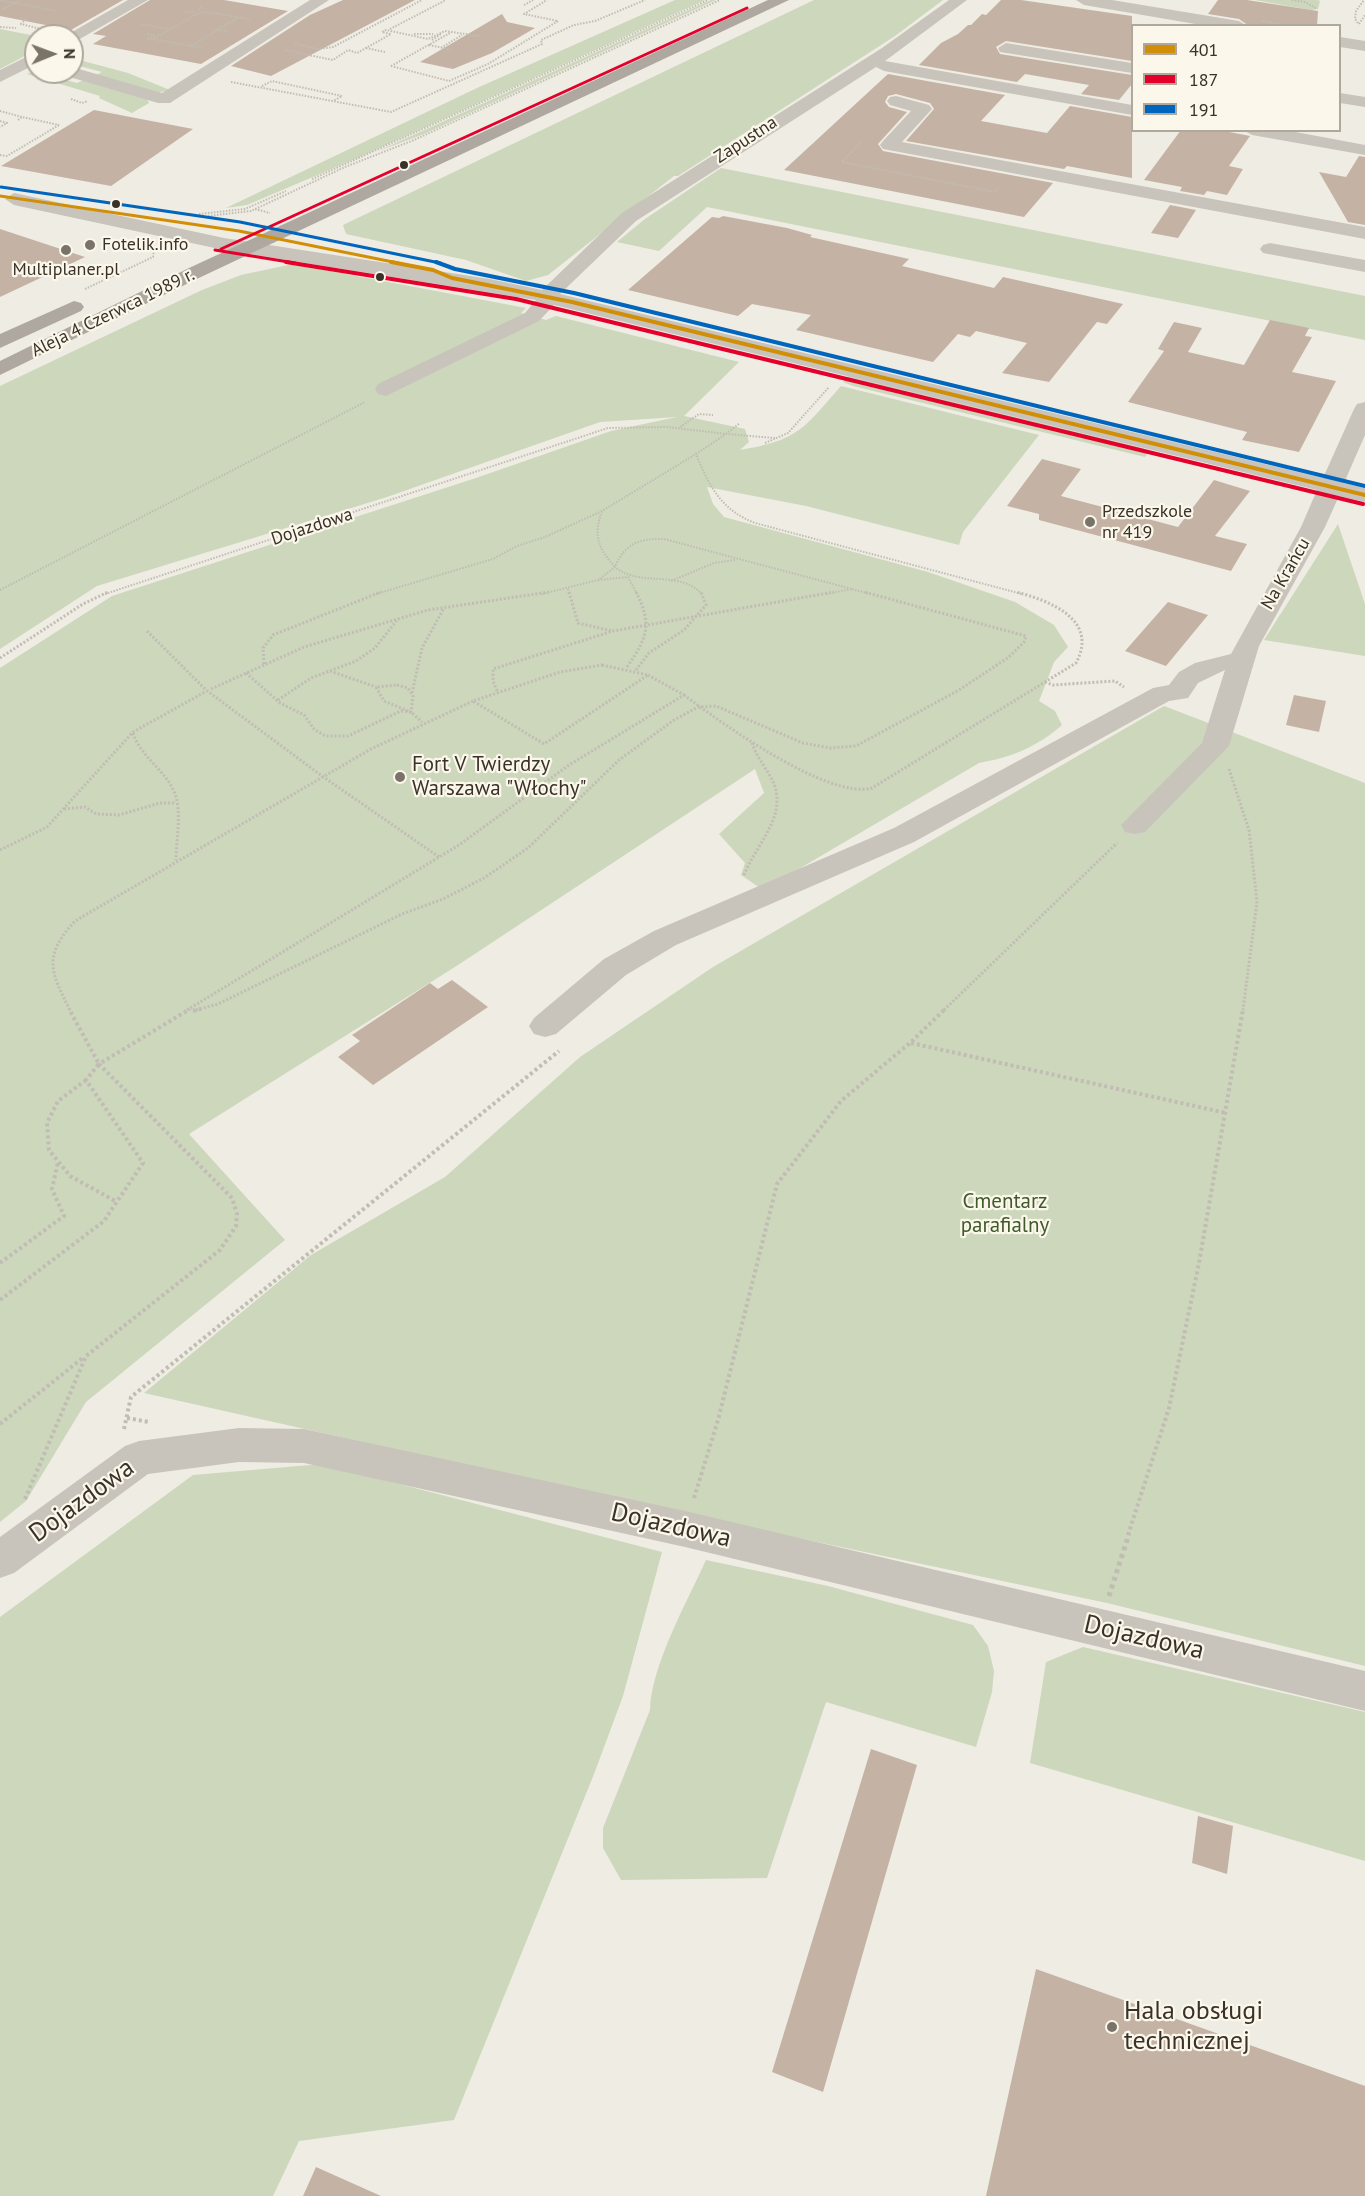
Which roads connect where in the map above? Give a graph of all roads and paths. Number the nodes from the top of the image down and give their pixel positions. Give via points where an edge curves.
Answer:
1 (0, 0) edge
2 (20, 0) edge
3 (140, 0) edge
4 (321, 0) edge
5 (422, 0) edge
6 (446, 0) edge
7 (533, 0) edge
8 (547, 0) edge
9 (645, 0) edge
10 (708, 0) edge
11 (720, 0) edge
12 (744, 0) edge
13 (782, 0) edge
14 (959, 0) edge
15 (1084, 0) edge
16 (1292, 0) edge
17 (1364, 2) edge
18 (15, 3) junction
19 (524, 4) dead end
20 (202, 7) dead end
21 (3, 9) dead end
22 (1317, 9) dead end
23 (198, 10) junction
24 (56, 11) dead end
25 (226, 11) dead end
26 (184, 12) dead end
27 (214, 13) junction
28 (221, 14) junction
29 (239, 17) dead end
30 (21, 18) dead end
31 (139, 24) dead end
32 (1233, 24) edge
33 (1359, 24) dead end
34 (24, 26) edge
35 (84, 26) edge
36 (0, 27) edge
37 (16, 28) dead end
38 (169, 30) junction
39 (218, 30) dead end
40 (388, 30) junction
41 (147, 33) dead end
42 (441, 33) junction
43 (450, 33) junction
44 (1024, 33) dead end
45 (407, 34) junction
46 (436, 34) junction
47 (463, 35) junction
48 (479, 36) dead end
49 (530, 38) junction
50 (147, 39) junction
51 (153, 39) junction
52 (428, 39) junction
53 (432, 40) junction
54 (541, 40) junction
55 (143, 41) dead end
56 (285, 41) dead end
57 (436, 41) junction
58 (1341, 42) edge
59 (172, 43) junction
60 (429, 45) junction
61 (168, 46) dead end
62 (191, 46) junction
63 (1365, 46) edge
64 (274, 48) dead end
65 (365, 48) junction
66 (441, 48) junction
67 (1006, 48) junction
68 (206, 49) dead end
69 (453, 50) dead end
70 (385, 52) dead end
71 (507, 52) junction
72 (517, 54) junction
73 (944, 61) dead end
74 (24, 65) edge
75 (884, 66) dead end
76 (1131, 68) edge
77 (84, 76) edge
78 (0, 77) edge
79 (230, 82) dead end
80 (261, 87) junction
81 (1341, 98) edge
82 (896, 101) dead end
83 (332, 102) junction
84 (1365, 102) edge
85 (1131, 110) edge
86 (0, 111) edge
87 (22, 117) junction
88 (18, 120) dead end
89 (0, 121) edge
90 (0, 128) edge
91 (1263, 132) edge
92 (1365, 150) edge
93 (0, 155) edge
94 (7, 198) edge
95 (258, 204) junction
96 (262, 205) junction
97 (269, 207) dead end
98 (255, 209) junction
99 (262, 211) dead end
100 (193, 215) dead end
101 (198, 218) dead end
102 (1365, 233) edge
103 (272, 237) junction
104 (244, 239) junction
105 (217, 241) junction
106 (1270, 249) dead end
107 (186, 255) dead end
108 (1365, 266) edge
109 (452, 278) junction
110 (546, 296) junction
111 (95, 298) dead end
112 (0, 342) edge
113 (0, 369) edge
114 (846, 369) junction
115 (386, 389) joint
116 (1365, 410) edge
117 (713, 415) dead end
118 (740, 423) dead end
119 (680, 427) junction
120 (726, 434) junction
121 (775, 438) junction
122 (765, 443) dead end
123 (696, 454) junction
124 (1330, 487) junction
125 (1365, 495) edge
126 (602, 511) junction
127 (742, 560) junction
128 (615, 567) junction
129 (628, 577) junction
130 (598, 580) junction
131 (670, 581) junction
132 (568, 588) junction
133 (852, 589) junction
134 (0, 590) edge
135 (444, 608) junction
136 (694, 616) junction
137 (399, 619) junction
138 (649, 623) junction
139 (147, 631) dead end
140 (613, 631) junction
141 (0, 658) edge
142 (1240, 660) junction
143 (264, 664) junction
144 (627, 667) junction
145 (636, 670) junction
146 (330, 671) junction
147 (246, 673) junction
148 (648, 675) junction
149 (1115, 681) dead end
150 (1045, 682) junction
151 (376, 687) junction
152 (211, 689) dead end
153 (497, 691) junction
154 (205, 692) dead end
155 (1179, 692) junction
156 (411, 693) junction
157 (684, 695) junction
158 (278, 700) junction
159 (472, 700) junction
160 (1228, 704) junction
161 (698, 707) junction
162 (411, 712) junction
163 (422, 722) junction
164 (133, 732) junction
165 (752, 742) junction
166 (1215, 746) junction
167 (322, 776) junction
168 (176, 803) junction
169 (63, 809) junction
170 (1135, 825) joint
171 (0, 850) edge
172 (439, 857) junction
173 (176, 861) junction
174 (753, 900) junction
175 (186, 1013) junction
176 (555, 1036) joint
177 (910, 1042) junction
178 (99, 1064) junction
179 (86, 1080) junction
180 (1226, 1113) junction
181 (58, 1161) junction
182 (117, 1202) junction
183 (0, 1263) edge
184 (0, 1300) edge
185 (86, 1356) junction
186 (127, 1418) junction
187 (154, 1423) dead end
188 (0, 1424) edge
189 (118, 1436) dead end
190 (25, 1498) dead end
191 (685, 1529) junction
192 (0, 1560) edge
193 (1102, 1628) junction
194 (1365, 1691) edge

1 - 18 path
2 - 18 path
3 - 35 street
4 - 77 street via 164,99
5 - 56 path via 333,47 318,49
6 - 40 path
7 - 19 path
8 - 49 path via 524,14 558,21
9 - 54 path
10 - 95 path
11 - 96 path
12 - 104 main road, Aleja 4 Czerwca 1989 r.
13 - 103 main road, Aleja 4 Czerwca 1989 r.
14 - 110 street, Zapustna via 888,52 629,218
15 - 32 street via 1193,11
16 - 22 path
17 - 33 path via 1355,20
18 - 21 path
18 - 24 path
20 - 23 path
23 - 26 path via 192,14
23 - 27 path
25 - 28 path
27 - 28 path
27 - 38 path via 200,12
28 - 29 path
30 - 34 path via 25,20 21,24
31 - 38 path
36 - 37 path
38 - 51 path
39 - 62 path
40 - 45 path
40 - 65 path via 382,32 391,34
41 - 50 path via 155,35
42 - 43 path
42 - 46 path
42 - 53 path
43 - 47 path
43 - 57 path
44 - 67 street
45 - 46 path
45 - 52 path
46 - 52 path
47 - 48 path
47 - 66 path
49 - 54 path
49 - 71 path
50 - 51 path
50 - 55 path
51 - 59 path
52 - 53 path
53 - 57 path
54 - 72 path via 542,44
57 - 60 path
58 - 63 street
59 - 61 path
59 - 62 path
60 - 66 path
60 - 71 path via 390,67 449,81
62 - 68 path
64 - 65 path via 333,60 348,51
65 - 70 path
66 - 69 path
67 - 73 street via 986,65 947,65
67 - 76 street
71 - 72 path
72 - 83 path via 394,111
74 - 78 street
75 - 85 street
79 - 80 path
80 - 83 path
80 - 83 path via 272,81 342,96
81 - 84 street
82 - 102 street via 923,109 889,145
86 - 87 path
87 - 88 path
87 - 93 path via 59,125 7,156
89 - 90 path via 7,123
91 - 92 street
94 - 104 street
94 - 105 street
95 - 96 path
95 - 100 path
96 - 97 path
96 - 98 path
98 - 99 path
98 - 101 path
103 - 104 main road, Aleja 4 Czerwca 1989 r.
103 - 109 street via 433,270
104 - 105 street
104 - 109 street via 388,271
104 - 113 main road, Aleja 4 Czerwca 1989 r.
105 - 107 main road, Aleja 4 Czerwca 1989 r.
106 - 108 street
109 - 110 street
110 - 114 street
110 - 115 street, Zapustna via 543,307 532,317
111 - 112 main road, Aleja 4 Czerwca 1989 r.
114 - 121 path via 788,433
114 - 124 street
115 - 134 path
116 - 124 street, Na Krańcu
117 - 119 path via 699,414
118 - 120 path
119 - 120 path, Dojazdowa
119 - 141 path, Dojazdowa via 608,428 115,589 83,604
120 - 121 path, Dojazdowa
120 - 123 path
121 - 122 path
123 - 126 path
123 - 150 path via 717,497 728,511 742,519 1023,594 1060,611 1077,623 1086,636 1085,652 1076,663
124 - 125 street
124 - 142 street, Na Krańcu via 1313,527
126 - 128 path via 594,531 598,548
126 - 143 path via 494,559 371,595 273,635 263,648
127 - 128 path via 669,538 638,542 621,552
127 - 131 path via 714,563
127 - 133 path
128 - 129 path
128 - 130 path
129 - 130 path
129 - 131 path
129 - 138 path
130 - 132 path
131 - 136 path via 690,584 703,592 706,605
132 - 135 path
132 - 140 path via 578,622
133 - 136 path
133 - 161 path via 1026,636 1009,657 959,690 856,746 830,748 803,743 716,706
135 - 137 path
135 - 156 path via 422,648
136 - 138 path
136 - 145 path via 684,630 649,653
137 - 143 path via 304,647
137 - 146 path via 375,648
138 - 140 path
138 - 144 path via 645,642
139 - 167 path via 206,690
140 - 153 path via 493,669
142 - 155 street via 1200,670 1181,684
142 - 160 street, Na Krańcu
143 - 147 path
144 - 145 path
144 - 153 path via 576,668
145 - 148 path
146 - 151 path
146 - 158 path via 311,678
147 - 152 path
147 - 158 path via 264,694
148 - 157 path
148 - 159 path via 544,744
149 - 150 path via 1053,685
150 - 165 path via 972,731 867,790 845,790
151 - 156 path via 397,685
151 - 162 path via 384,701
153 - 159 path
154 - 164 path
155 - 160 street via 1203,707
155 - 174 street via 1162,694 903,835
156 - 162 path
157 - 161 path
157 - 172 path via 569,765
158 - 162 path via 290,711 304,715 316,734 330,740 390,715
159 - 163 path
160 - 166 street, Na Krańcu
161 - 165 path
161 - 175 path via 619,760 528,848 484,878 218,1005
162 - 163 path
163 - 167 path
164 - 168 path via 135,744 170,784
164 - 169 path
165 - 174 path via 776,789 777,815 765,842 744,872 744,884
166 - 170 street
166 - 180 path via 1224,754 1250,830 1257,902
167 - 172 path
167 - 173 path
168 - 169 path via 160,803 118,815 96,814 85,807
168 - 173 path
169 - 171 path via 47,827
170 - 177 path
172 - 175 path
173 - 178 path via 75,921 56,946 50,962 59,988
174 - 176 street via 665,938 615,967
175 - 178 path
176 - 186 path via 448,1145 296,1262 131,1397
177 - 180 path
177 - 191 path via 841,1101 777,1184 718,1420
178 - 179 path
178 - 185 path via 232,1198 238,1212 235,1233 220,1250
179 - 181 path via 58,1101 46,1123 49,1149
179 - 182 path via 143,1163
180 - 193 path via 1169,1408
181 - 182 path via 70,1176
181 - 183 path via 52,1189 64,1216
182 - 184 path via 104,1221
185 - 188 path
185 - 190 path
186 - 187 path
186 - 189 path
191 - 192 street, Dojazdowa via 304,1446 239,1445 140,1458
191 - 193 street, Dojazdowa
193 - 194 street, Dojazdowa

